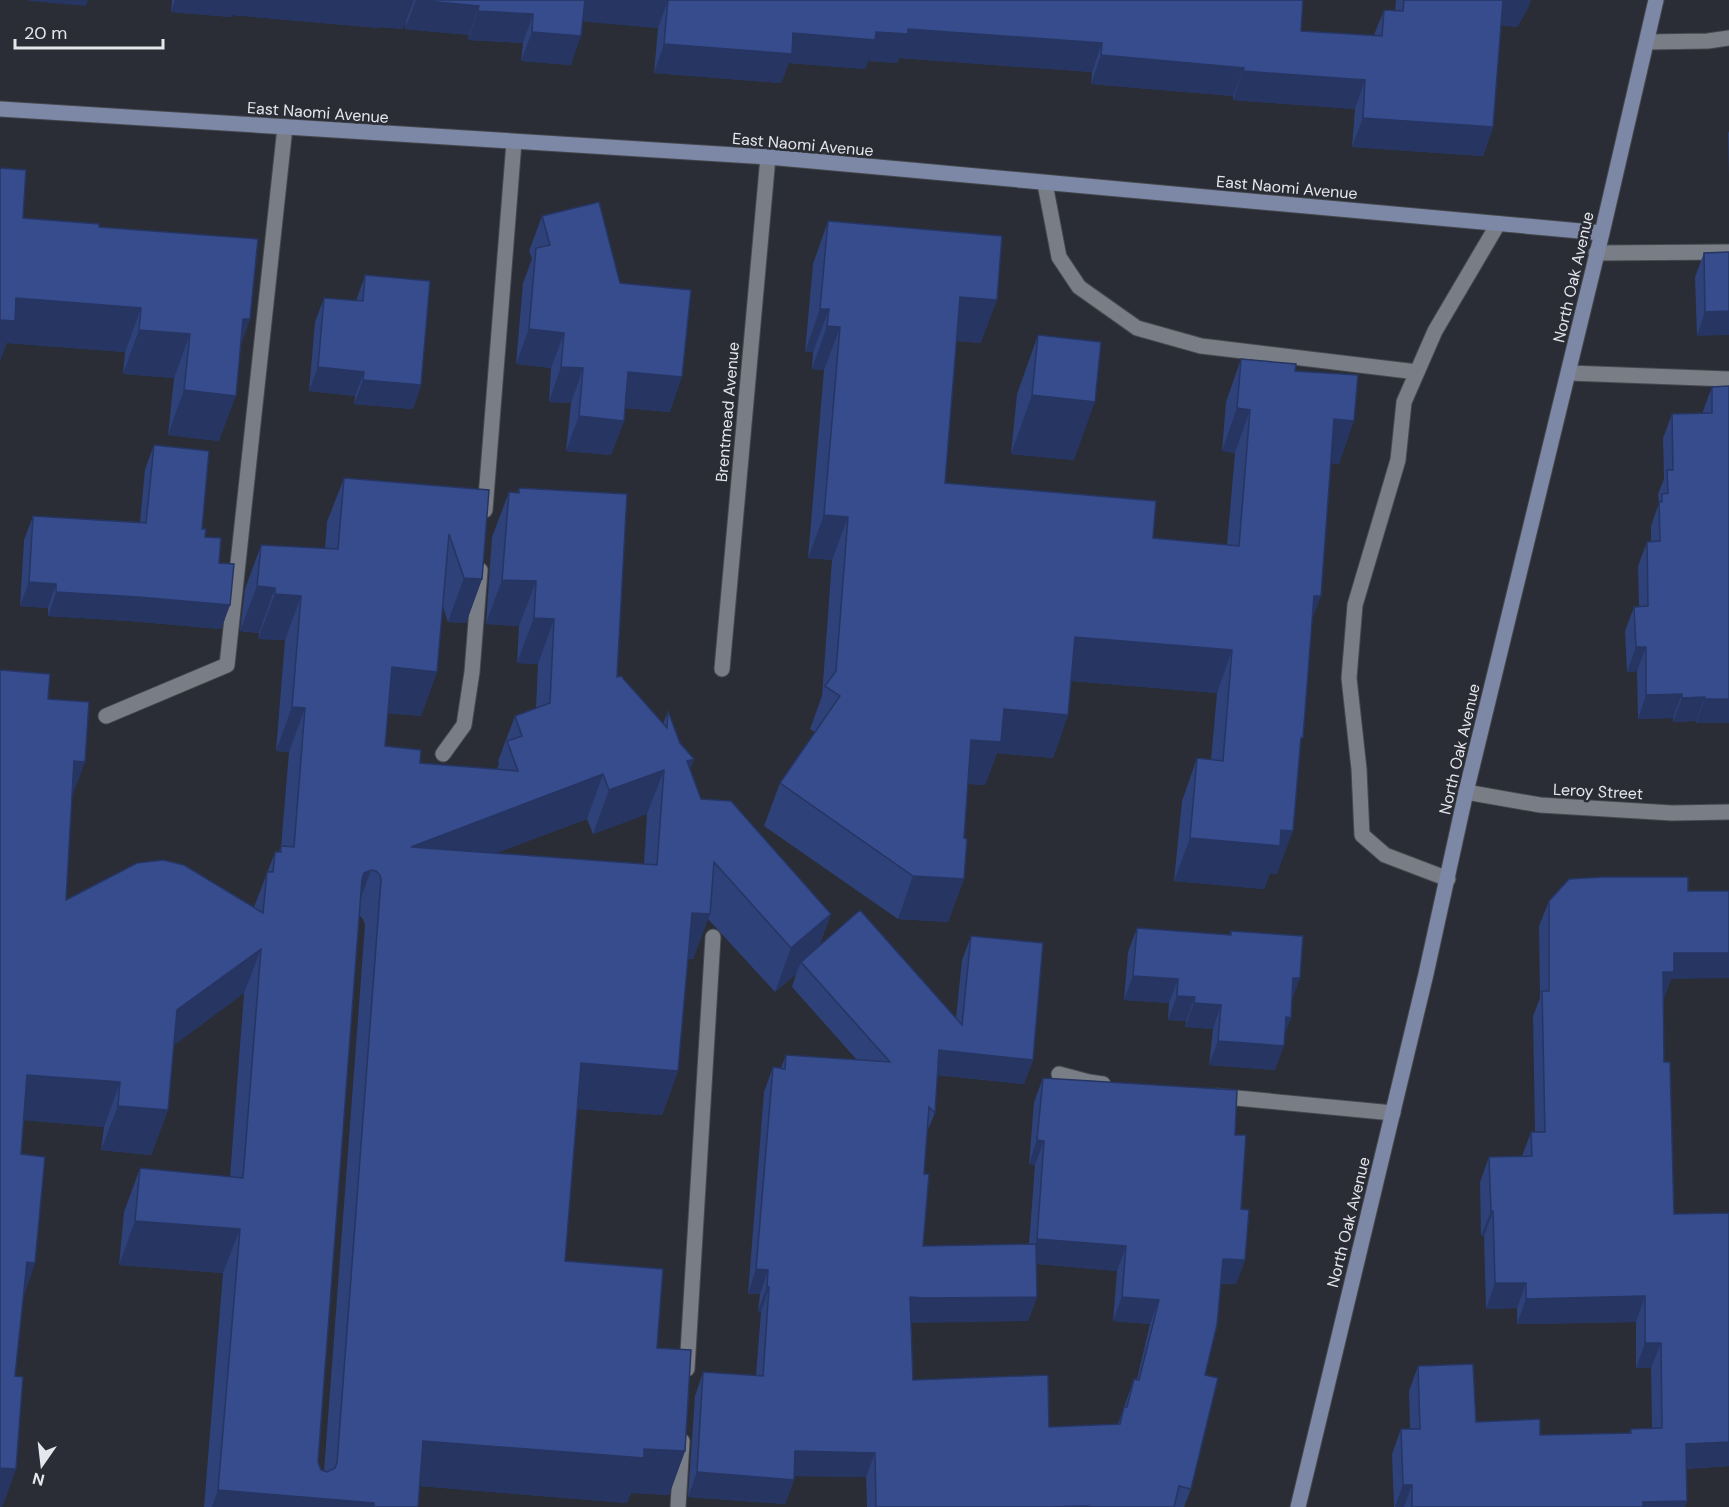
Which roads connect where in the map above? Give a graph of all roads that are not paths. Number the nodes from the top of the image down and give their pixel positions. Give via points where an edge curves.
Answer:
1 (1656, 0) edge
2 (1729, 38) edge
3 (1647, 42) junction
4 (0, 109) edge
5 (285, 128) junction
6 (514, 142) junction
7 (768, 158) junction
8 (1045, 184) junction
9 (1498, 224) junction
10 (1602, 233) junction
11 (1729, 252) edge
12 (1596, 254) junction
13 (1417, 372) junction
14 (1569, 373) junction
15 (1729, 379) edge
16 (484, 519) edge
17 (481, 555) edge
18 (722, 669) dead end
19 (106, 716) dead end
20 (442, 754) dead end
21 (1466, 792) junction
22 (1729, 812) edge
23 (1448, 879) junction
24 (713, 937) edge
25 (1059, 1074) dead end
26 (1112, 1085) edge
27 (1204, 1095) edge
28 (1393, 1113) junction
29 (686, 1388) edge
30 (683, 1424) edge
31 (678, 1507) edge
32 (1298, 1507) edge

1 - 3 street, North Oak Avenue
2 - 3 street
3 - 10 street, North Oak Avenue
4 - 5 street, East Naomi Avenue
5 - 6 street, East Naomi Avenue
5 - 19 street via 227,665
6 - 7 street, East Naomi Avenue
6 - 16 street
7 - 8 street, East Naomi Avenue
7 - 18 street, Brentmead Avenue
8 - 9 street, East Naomi Avenue
8 - 13 street via 1059,257 1080,287 1137,328 1201,346
9 - 10 street, East Naomi Avenue
9 - 13 street via 1435,332
10 - 12 street, North Oak Avenue
11 - 12 street
12 - 14 street, North Oak Avenue
13 - 23 street via 1404,402 1398,460 1355,605 1349,678 1362,835 1385,855
14 - 15 street
14 - 21 street, North Oak Avenue
17 - 20 street via 464,725
21 - 22 street, Leroy Street via 1540,805 1672,813
21 - 23 street, North Oak Avenue
23 - 28 street, North Oak Avenue
24 - 29 street
25 - 26 street
27 - 28 street
28 - 32 street, North Oak Avenue
30 - 31 street

